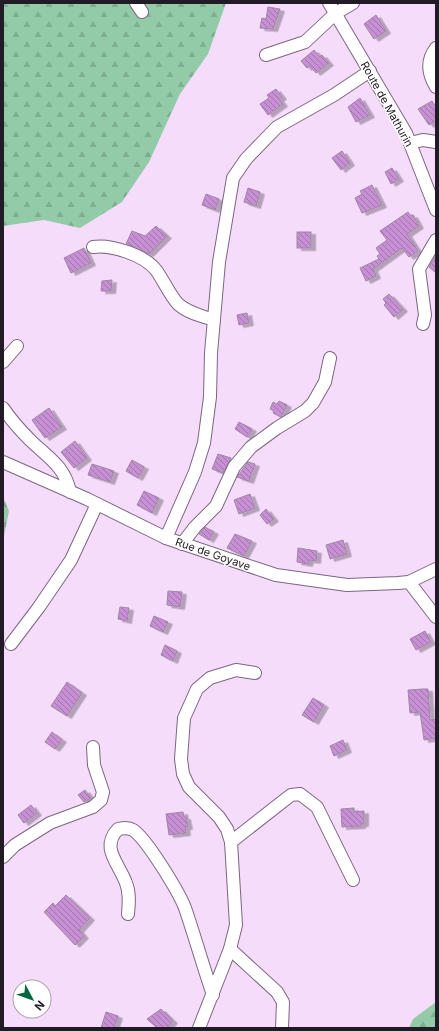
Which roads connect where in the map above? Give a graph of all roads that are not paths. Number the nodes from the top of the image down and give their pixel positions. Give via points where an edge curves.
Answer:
1 (353, 3) edge
2 (332, 8) edge
3 (436, 48) edge
4 (266, 55) dead end
5 (370, 71) junction
6 (436, 87) edge
7 (436, 142) edge
8 (410, 143) junction
9 (436, 210) edge
10 (436, 240) edge
11 (92, 247) dead end
12 (214, 320) junction
13 (422, 324) dead end
14 (17, 346) dead end
15 (330, 358) dead end
16 (3, 362) edge
17 (3, 408) edge
18 (3, 462) edge
19 (70, 492) junction
20 (97, 504) junction
21 (166, 538) junction
22 (182, 544) junction
23 (436, 569) edge
24 (409, 582) junction
25 (436, 617) edge
26 (11, 644) dead end
27 (256, 673) dead end
28 (93, 748) dead end
29 (231, 842) junction
30 (3, 857) edge
31 (353, 880) dead end
32 (128, 914) dead end
33 (230, 949) junction
34 (213, 995) junction
35 (199, 1028) edge
36 (282, 1028) edge

1 - 2 street
2 - 4 street via 305,42
2 - 5 street, Route de Mathurin
3 - 6 street via 430,58 428,69
5 - 8 street, Route de Mathurin
5 - 12 street via 277,127 238,169 233,178 222,240
7 - 8 street via 423,140
8 - 9 street, Route de Mathurin
10 - 13 street via 419,269 425,315
11 - 12 street via 114,247 147,262 156,269 178,304 189,312
12 - 21 street via 210,397 204,442 195,472
14 - 16 street
15 - 22 street via 325,382 313,403 246,452 228,478 216,506
17 - 19 street via 30,440 57,464 68,478
18 - 19 street, Rue de Goyave
19 - 20 street, Rue de Goyave
20 - 21 street, Rue de Goyave
20 - 26 street via 71,560
21 - 22 street, Rue de Goyave
22 - 24 street, Rue de Goyave via 276,575 346,585
23 - 24 street, Rue de Goyave
24 - 25 street
27 - 29 street via 236,670 210,678 197,689 184,718 181,759 183,774 189,787 219,817 227,829
28 - 30 street via 94,765 103,792 101,800 93,807 50,822 15,845
29 - 31 street via 291,795 300,794 317,807
29 - 33 street via 236,925
32 - 34 street via 126,883 110,850 113,834 118,829 126,827 142,839 184,907
33 - 34 street
33 - 36 street via 277,992 283,1002
34 - 35 street

